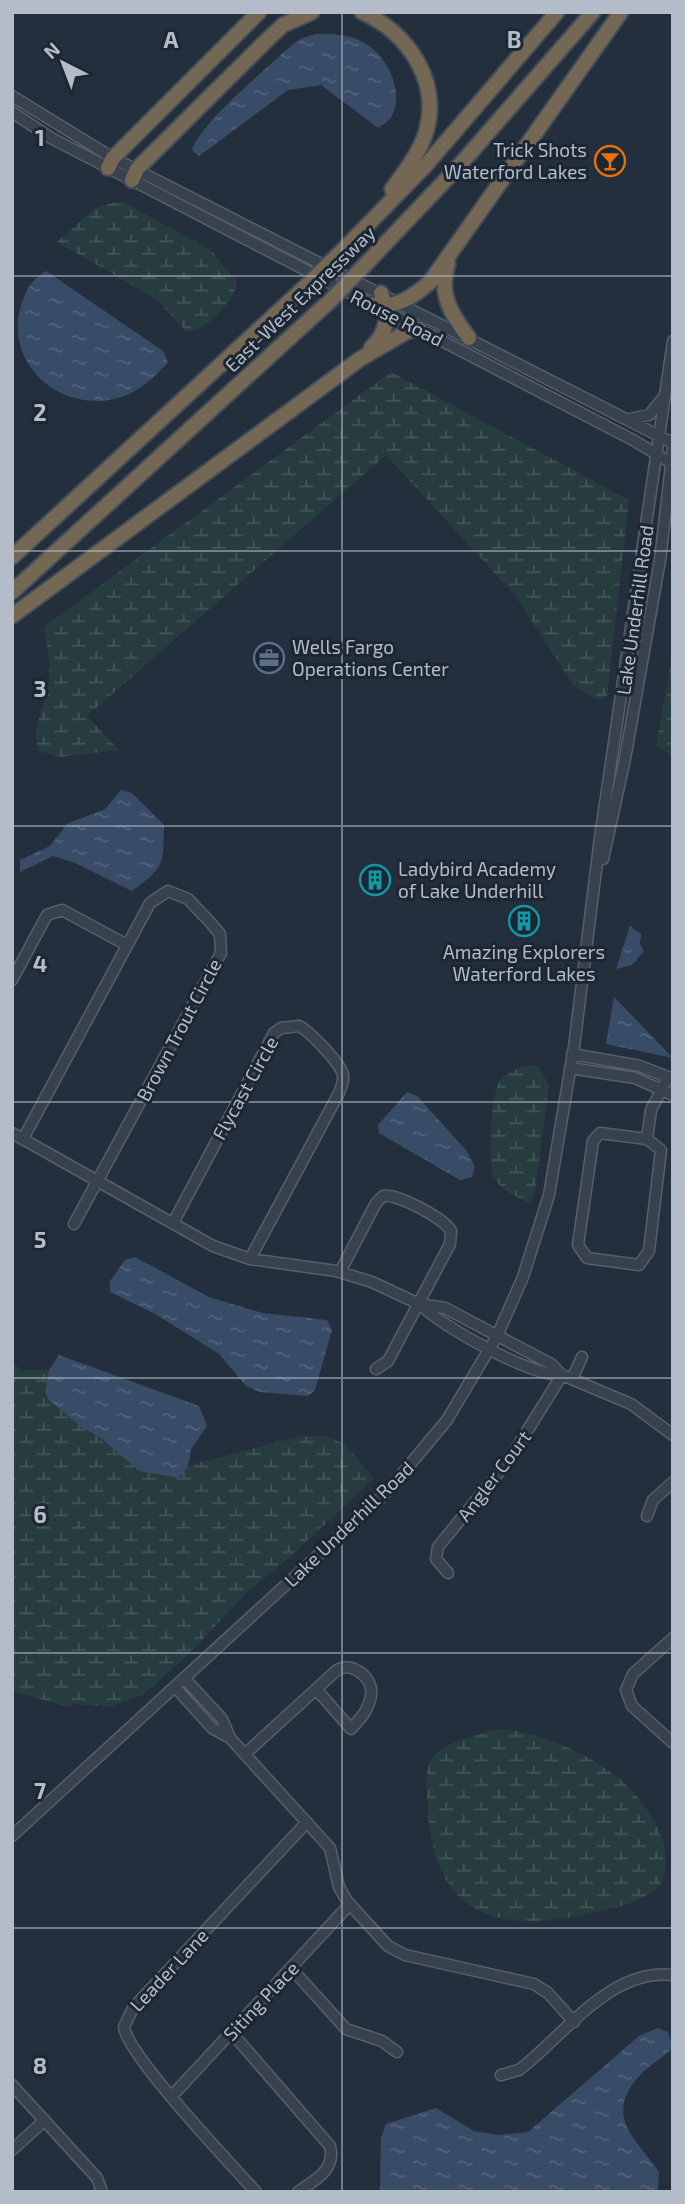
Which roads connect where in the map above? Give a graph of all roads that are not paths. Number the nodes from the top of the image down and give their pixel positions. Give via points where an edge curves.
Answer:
1 (260, 12) edge
2 (312, 12) edge
3 (362, 12) edge
4 (557, 12) edge
5 (593, 12) edge
6 (621, 12) edge
7 (12, 96) edge
8 (12, 112) edge
9 (111, 163) junction
10 (134, 175) junction
11 (343, 250) junction
12 (451, 257) junction
13 (389, 304) junction
14 (371, 305) joint
15 (419, 329) junction
16 (469, 338) junction
17 (673, 341) edge
18 (360, 359) junction
19 (667, 394) junction
20 (629, 419) junction
21 (660, 436) junction
22 (673, 446) edge
23 (657, 455) junction
24 (671, 463) edge
25 (673, 522) edge
26 (662, 545) junction
27 (12, 557) edge
28 (12, 592) edge
29 (12, 615) edge
30 (596, 879) junction
31 (127, 945) junction
32 (12, 980) edge
33 (572, 1054) junction
34 (570, 1068) junction
35 (670, 1078) edge
36 (662, 1089) junction
37 (673, 1096) edge
38 (12, 1133) edge
39 (23, 1139) junction
40 (647, 1139) junction
41 (98, 1181) junction
42 (173, 1223) junction
43 (74, 1224) dead end
44 (250, 1259) junction
45 (340, 1272) junction
46 (419, 1304) junction
47 (497, 1336) junction
48 (491, 1348) junction
49 (582, 1357) dead end
50 (376, 1369) dead end
51 (567, 1378) junction
52 (673, 1435) edge
53 (673, 1482) edge
54 (648, 1516) dead end
55 (448, 1573) dead end
56 (673, 1638) edge
57 (185, 1679) junction
58 (175, 1687) junction
59 (316, 1689) junction
60 (230, 1738) junction
61 (673, 1743) edge
62 (245, 1754) junction
63 (307, 1822) junction
64 (12, 1836) edge
65 (350, 1904) junction
66 (292, 1968) junction
67 (673, 1975) edge
68 (574, 2022) junction
69 (232, 2032) junction
70 (397, 2052) dead end
71 (500, 2075) dead end
72 (12, 2085) edge
73 (172, 2096) junction
74 (45, 2120) junction
75 (12, 2150) edge
76 (102, 2192) edge
77 (256, 2192) edge
78 (298, 2192) edge

1 - 9 highway
2 - 10 highway via 284,25
3 - 11 highway via 382,21 423,69 430,115 425,135 404,173
4 - 11 highway, East-West Expressway via 426,165
5 - 28 highway, East-West Expressway, bridge via 459,166 332,299
6 - 12 highway
7 - 9 street, Rouse Road
8 - 9 street, Rouse Road via 51,138
9 - 10 street, Rouse Road
10 - 13 street, Rouse Road
10 - 14 street, Rouse Road
11 - 27 highway, East-West Expressway, bridge
12 - 13 highway via 414,296
12 - 16 highway via 443,277 444,294 448,309
13 - 14 highway
13 - 15 street, Rouse Road
13 - 16 street, Rouse Road
13 - 18 highway via 384,332
15 - 18 highway
15 - 23 street, Rouse Road
16 - 20 street, Rouse Road
17 - 19 street, Lake Underhill Road
18 - 29 highway
19 - 20 street via 649,415
19 - 21 street, Lake Underhill Road
20 - 21 street, Rouse Road
21 - 22 street, Rouse Road
21 - 23 street, Lake Underhill Road
22 - 24 street, Lake Underhill Road
23 - 24 street, Rouse Road
23 - 30 street, Lake Underhill Road
24 - 26 street, Lake Underhill Road
25 - 26 street
26 - 30 street, Lake Underhill Road via 625,759
30 - 33 street, Lake Underhill Road
31 - 32 street via 62,910 55,911 47,915
31 - 39 street, Brown Trout Circle
31 - 41 street, Brown Trout Circle via 150,903 159,895 176,892 220,934 221,953
33 - 34 street, Lake Underhill Road
33 - 35 street via 633,1064
34 - 36 street via 629,1077
34 - 47 street, Lake Underhill Road via 549,1195 523,1277
35 - 36 street
36 - 37 street
36 - 40 street via 651,1110
38 - 39 street
39 - 41 street
40 - 40 street via 661,1150 649,1251 634,1266 587,1258 577,1240 593,1141 600,1133
41 - 42 street
41 - 43 street
42 - 44 street via 213,1246
42 - 44 street, Flycast Circle via 274,1033 299,1026 342,1070 344,1078
44 - 45 street
45 - 46 street
45 - 46 street via 378,1200 395,1196 446,1223 452,1234
46 - 47 street via 445,1308
46 - 48 street via 439,1322
46 - 50 street via 388,1361
47 - 48 street, Lake Underhill Road
47 - 51 street via 550,1363
48 - 51 street via 544,1375
48 - 57 street, Lake Underhill Road via 447,1420 402,1476
49 - 51 street
51 - 52 street via 635,1407
51 - 55 street, Angler Court via 509,1460 438,1547 436,1559
53 - 54 street via 653,1500
56 - 61 street via 633,1674 626,1690 635,1709
57 - 58 street, Lake Underhill Road
57 - 60 street via 222,1719
58 - 60 street via 212,1728
58 - 64 street, Lake Underhill Road
59 - 59 street via 351,1729 364,1715 371,1695 369,1683 349,1667 338,1669
59 - 62 street
60 - 62 street
62 - 63 street
63 - 65 street via 332,1850 339,1887
63 - 73 street, Leader Lane via 126,2018 128,2038
65 - 66 street, Siting Place
65 - 68 street via 394,1951 534,1984
66 - 69 street, Siting Place
66 - 70 street via 346,2029 382,2041
67 - 68 street via 646,1975 624,1982
68 - 71 street via 519,2070
69 - 73 street, Siting Place
69 - 78 street via 330,2146 327,2170
72 - 74 street
73 - 77 street, Leader Lane
74 - 75 street
74 - 76 street via 97,2178

